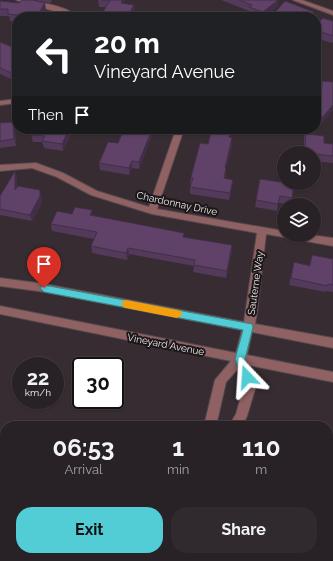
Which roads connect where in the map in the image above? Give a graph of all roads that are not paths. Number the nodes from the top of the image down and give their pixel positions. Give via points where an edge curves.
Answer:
1 (19, 0) edge
2 (296, 0) edge
3 (65, 12) edge
4 (333, 13) edge
5 (12, 102) edge
6 (0, 103) edge
7 (178, 134) edge
8 (0, 168) edge
9 (152, 211) junction
10 (262, 231) junction
11 (277, 233) edge
12 (321, 240) edge
13 (333, 242) edge
14 (0, 282) edge
15 (0, 310) edge
16 (248, 327) junction
17 (333, 343) edge
18 (240, 359) junction
19 (333, 377) edge
20 (211, 421) edge
21 (238, 421) edge

1 - 3 street
2 - 4 street
5 - 6 street
7 - 9 street
8 - 9 street, Chardonnay Drive via 33,165 94,193
9 - 10 street, Chardonnay Drive
10 - 11 street, Chardonnay Drive
10 - 16 street, Sauterne Way
12 - 13 street
14 - 16 street
15 - 18 street, Vineyard Avenue
16 - 17 street
16 - 18 street, Sauterne Way
18 - 19 street, Vineyard Avenue
18 - 20 street via 221,380
18 - 21 street via 250,386

